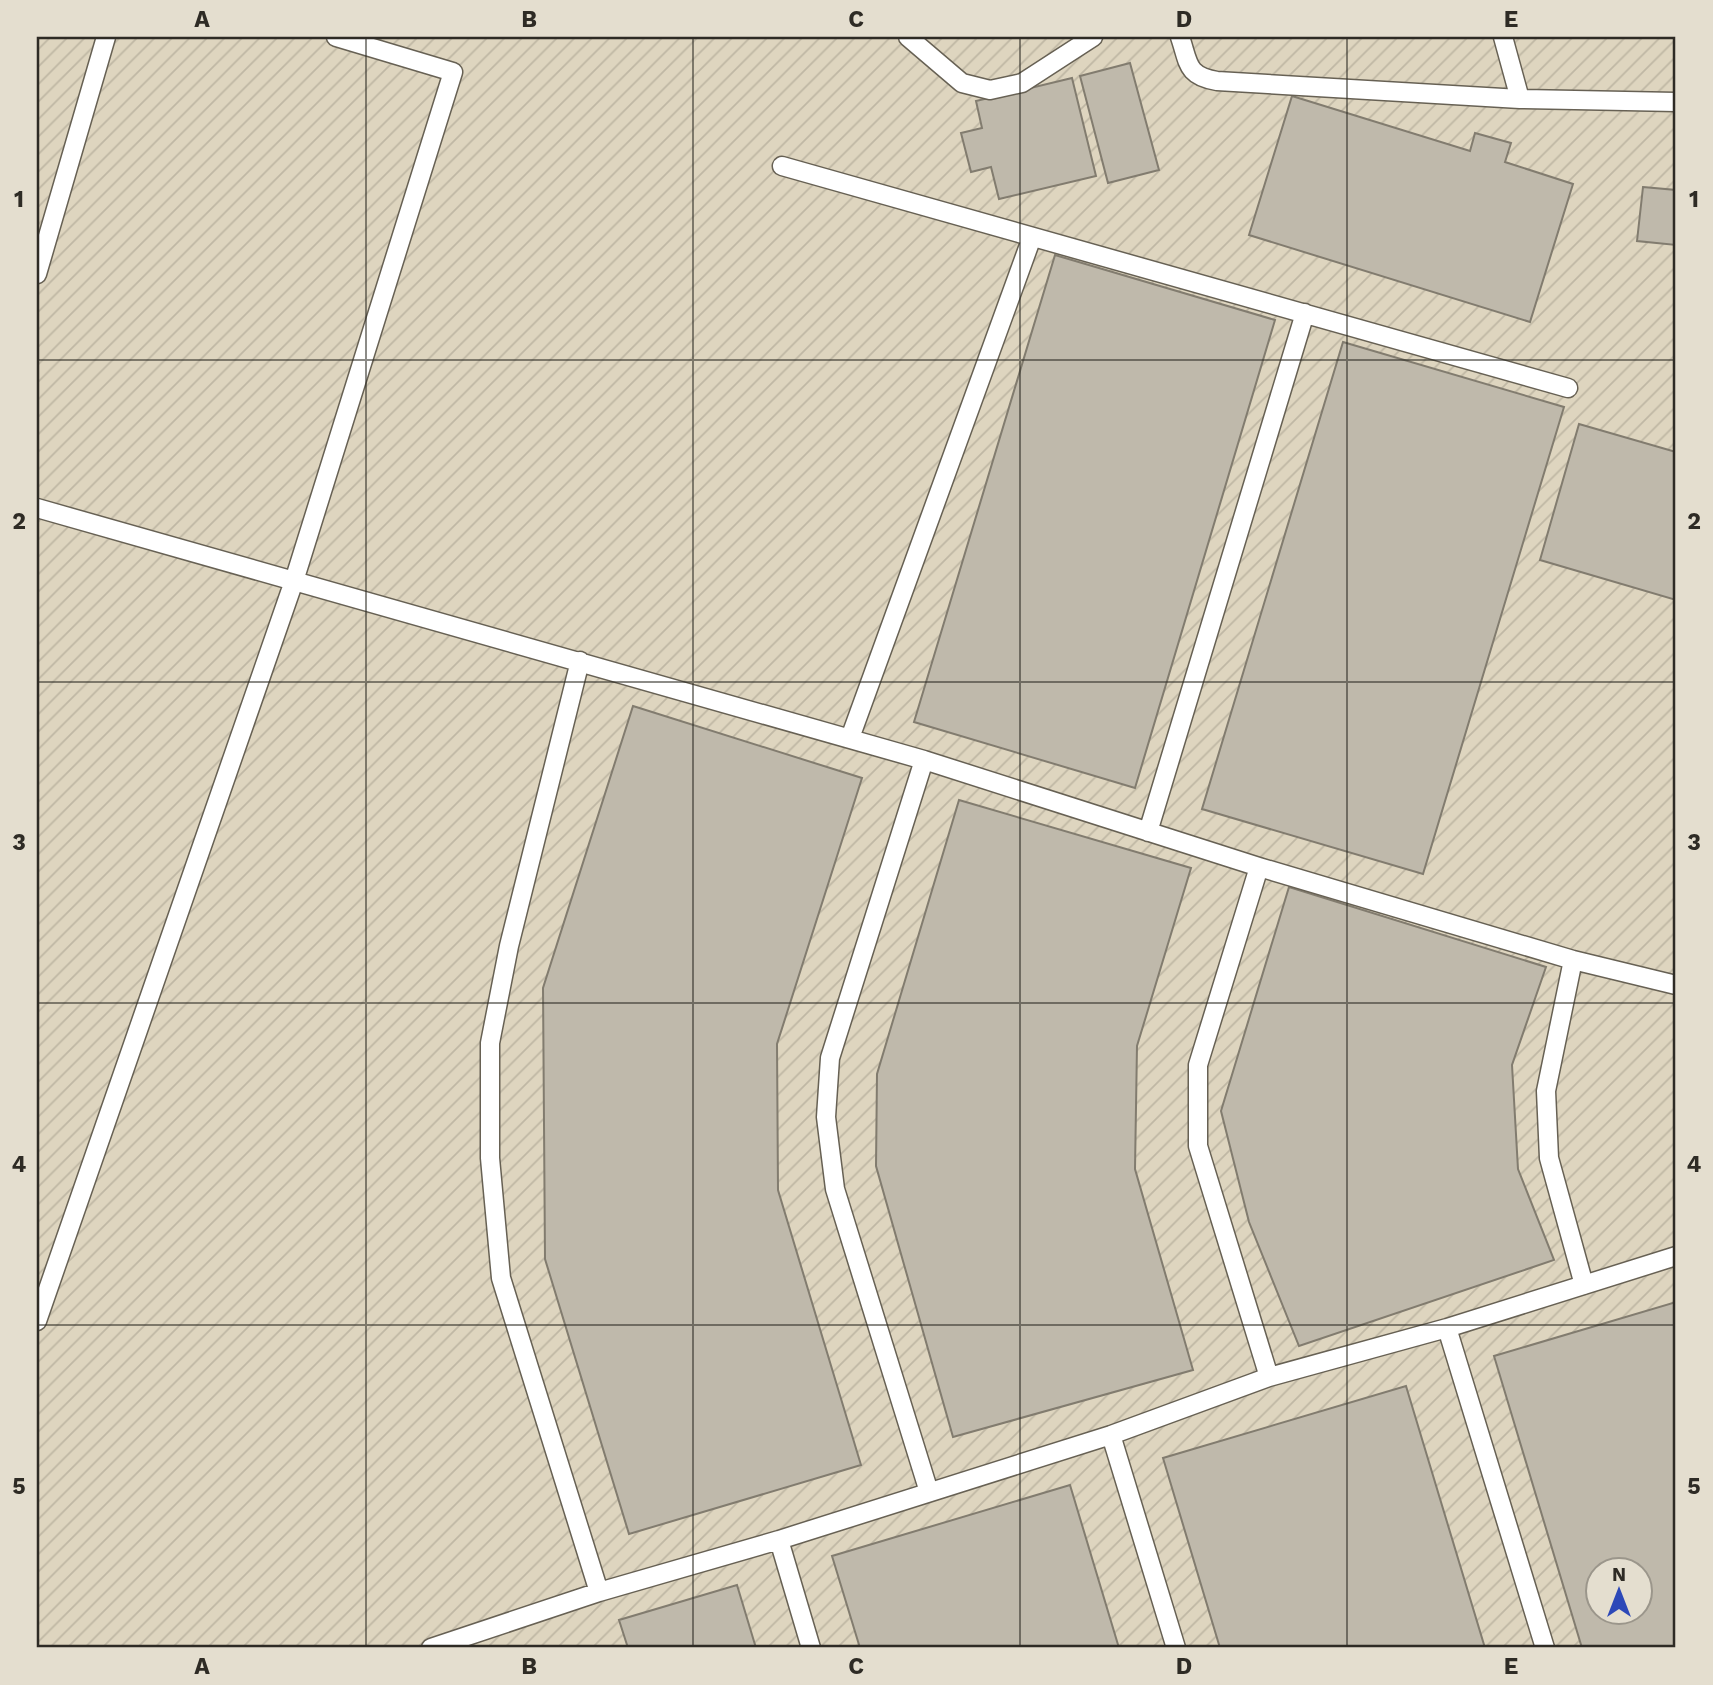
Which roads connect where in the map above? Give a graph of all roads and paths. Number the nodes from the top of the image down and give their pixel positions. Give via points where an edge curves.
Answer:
1 (106, 37) edge
2 (336, 37) edge
3 (908, 37) edge
4 (1093, 37) edge
5 (1180, 37) edge
6 (1503, 37) edge
7 (1520, 99) junction
8 (1676, 102) edge
9 (782, 166) dead end
10 (1032, 237) junction
11 (37, 274) edge
12 (1305, 313) junction
13 (1568, 388) dead end
14 (37, 508) edge
15 (294, 580) junction
16 (580, 661) junction
17 (850, 738) junction
18 (923, 760) junction
19 (1148, 832) junction
20 (1259, 867) junction
21 (1573, 960) junction
22 (1676, 985) edge
23 (1676, 1256) edge
24 (1584, 1285) junction
25 (37, 1321) edge
26 (1447, 1328) junction
27 (1269, 1377) junction
28 (1111, 1435) junction
29 (929, 1492) junction
30 (779, 1540) junction
31 (599, 1592) junction
32 (430, 1648) edge
33 (811, 1648) edge
34 (1176, 1648) edge
35 (1545, 1648) edge

1 - 11 lane
2 - 15 lane via 453,72
3 - 4 lane via 962,83 990,90 1022,83
5 - 7 lane via 1189,66 1200,78
6 - 7 lane
7 - 8 lane
9 - 10 lane
10 - 12 lane
10 - 17 lane
12 - 13 lane
12 - 19 lane
14 - 15 lane
15 - 16 lane
15 - 25 lane
16 - 17 lane
16 - 31 lane via 509,946 490,1043 490,1158 501,1279
17 - 18 lane
18 - 19 lane
18 - 29 lane via 830,1058 826,1117 835,1189
19 - 20 lane
20 - 21 lane
20 - 27 lane via 1198,1065 1198,1146
21 - 22 lane
21 - 24 lane via 1546,1091 1549,1158
23 - 24 lane
24 - 26 lane
26 - 27 lane
26 - 35 lane
27 - 28 lane
28 - 29 lane
28 - 34 lane
29 - 30 lane
30 - 31 lane
30 - 33 lane
31 - 32 lane

